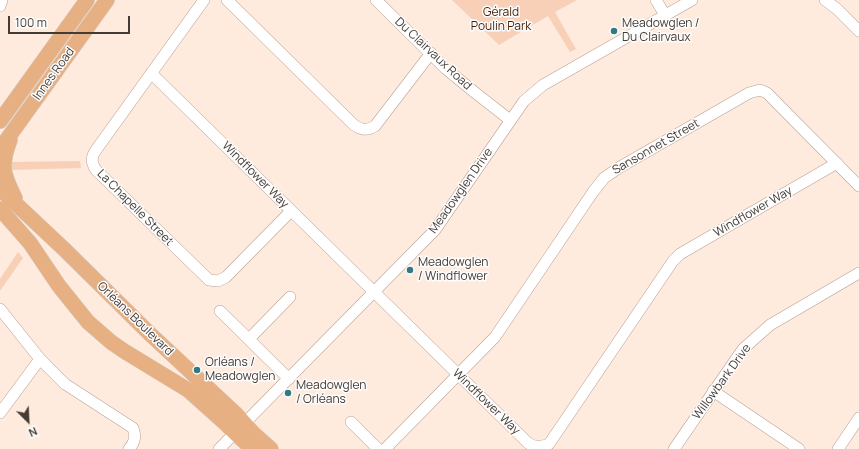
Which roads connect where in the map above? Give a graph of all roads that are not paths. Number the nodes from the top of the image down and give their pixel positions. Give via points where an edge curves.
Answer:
1 (2, 0) edge
2 (87, 0) edge
3 (107, 0) edge
4 (204, 0) edge
5 (227, 0) edge
6 (376, 0) edge
7 (656, 0) edge
8 (692, 0) edge
9 (825, 0) edge
10 (0, 6) edge
11 (665, 15) junction
12 (859, 31) edge
13 (431, 53) junction
14 (37, 69) junction
15 (151, 73) junction
16 (0, 108) edge
17 (510, 120) junction
18 (0, 121) edge
19 (16, 126) junction
20 (0, 149) edge
21 (837, 163) junction
22 (859, 186) edge
23 (0, 189) edge
24 (0, 209) edge
25 (22, 209) junction
26 (291, 211) junction
27 (6, 218) edge
28 (859, 273) edge
29 (374, 292) junction
30 (290, 297) dead end
31 (0, 309) edge
32 (220, 311) dead end
33 (249, 339) junction
34 (40, 359) junction
35 (458, 374) junction
36 (289, 379) junction
37 (714, 391) junction
38 (0, 413) edge
39 (859, 418) edge
40 (351, 422) dead end
41 (240, 428) junction
42 (129, 449) edge
43 (219, 449) edge
44 (252, 449) edge
45 (271, 449) edge
46 (378, 449) edge
47 (385, 449) edge
48 (674, 449) edge
49 (799, 449) edge
50 (838, 449) edge

1 - 10 street
2 - 14 main road, Innes Road
3 - 19 main road, Innes Road
4 - 15 street, La Chapelle Street
5 - 13 street via 360,129 376,126
6 - 13 street, Du Clairvaux Road
7 - 11 street
8 - 11 street, Meadowglen Drive
9 - 12 street
11 - 17 street, Meadowglen Drive via 543,85 524,101
13 - 17 street, Du Clairvaux Road via 445,68
14 - 16 main road
14 - 18 main road, Innes Road
15 - 26 street, Windflower Way
15 - 26 street, La Chapelle Street via 92,156 92,164 203,276 214,281 226,278
17 - 29 street, Meadowglen Drive via 435,230
19 - 20 main road, Innes Road
19 - 25 main road via 5,152 3,170
21 - 22 street, Sansonnet Street
21 - 35 street, Sansonnet Street via 766,93 760,90 749,93 604,178 495,336
21 - 35 street, Windflower Way via 680,254 549,444 536,447 528,444
23 - 25 main road, Orléans Boulevard
24 - 27 main road, Orléans Boulevard
25 - 41 main road, Orléans Boulevard via 192,375 236,414
26 - 29 street, Windflower Way
27 - 41 main road, Orléans Boulevard via 30,243 58,286 88,322 124,351 188,390
28 - 37 street, Willowbark Drive via 770,325 742,349
29 - 35 street, Windflower Way
29 - 36 street, Meadowglen Drive
30 - 33 street
31 - 34 street
32 - 33 street
33 - 36 street
34 - 38 street
34 - 42 street via 65,384 133,428 135,440
35 - 47 street, Sansonnet Street
36 - 41 street, Meadowglen Drive
37 - 48 street, Willowbark Drive
37 - 49 street
39 - 50 street
40 - 46 street
41 - 43 street, Meadowglen Drive
41 - 44 main road, Orléans Boulevard
41 - 45 main road, Orléans Boulevard

